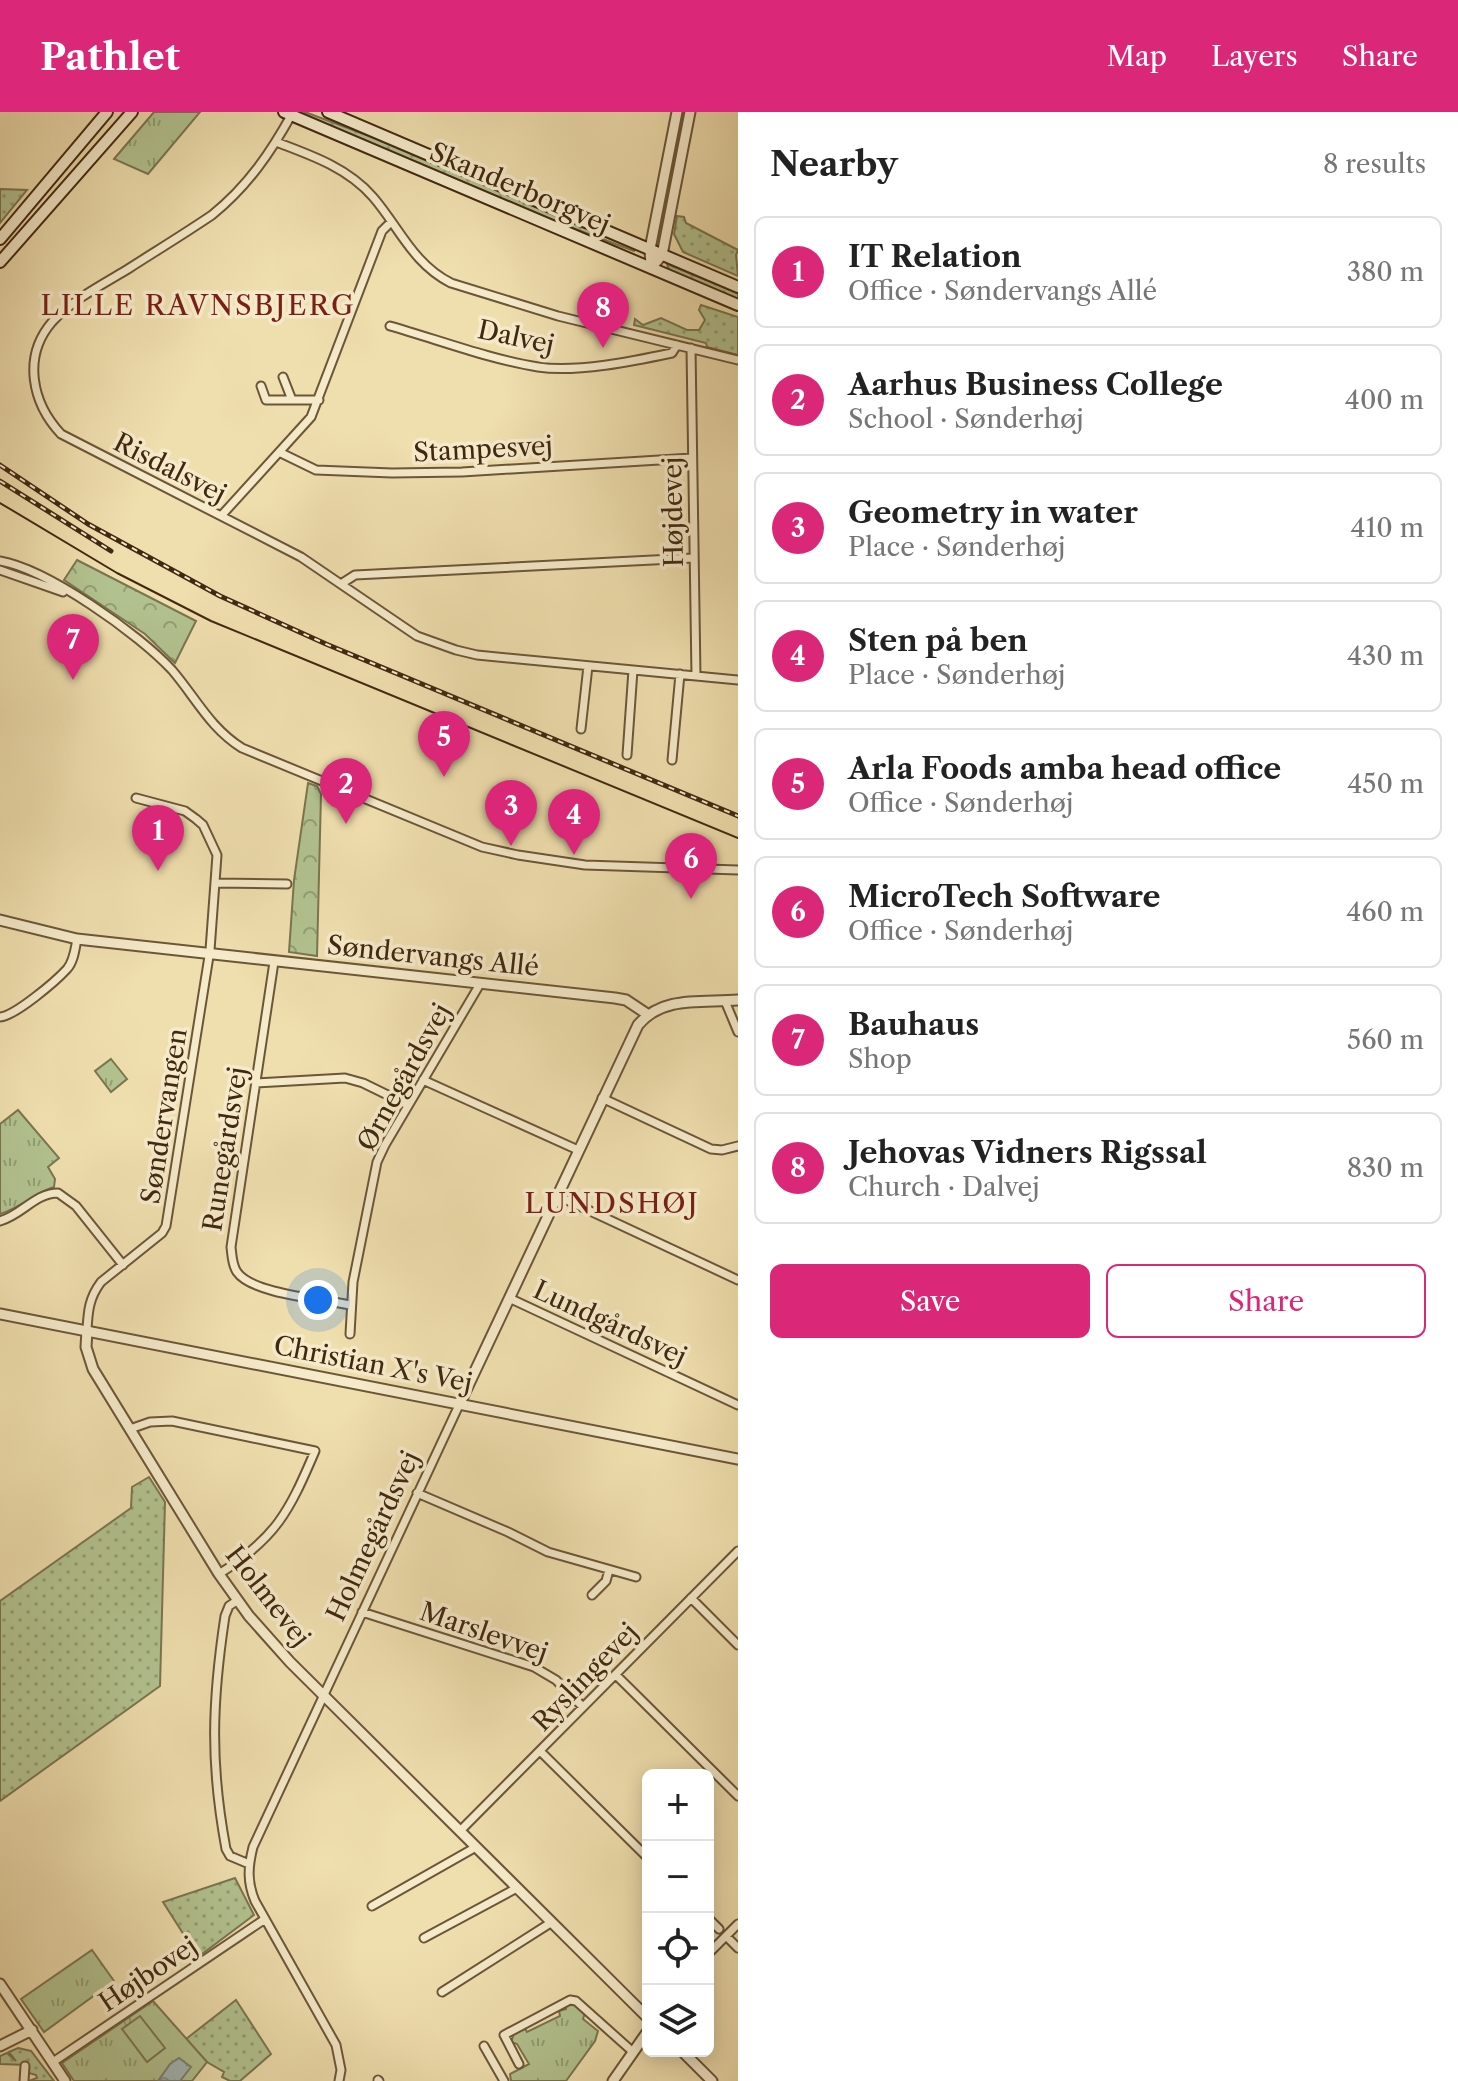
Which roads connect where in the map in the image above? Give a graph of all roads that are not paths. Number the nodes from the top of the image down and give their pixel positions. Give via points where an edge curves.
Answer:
1 (107, 112) edge
2 (130, 112) edge
3 (328, 112) edge
4 (677, 112) edge
5 (690, 112) edge
6 (289, 113) edge
7 (276, 142) junction
8 (391, 222) junction
9 (0, 239) edge
10 (650, 249) junction
11 (662, 255) junction
12 (0, 262) edge
13 (651, 268) junction
14 (738, 287) edge
15 (738, 305) edge
16 (390, 326) dead end
17 (677, 345) junction
18 (691, 348) junction
19 (738, 360) edge
20 (283, 377) dead end
21 (261, 386) dead end
22 (292, 400) junction
23 (319, 400) junction
24 (281, 453) junction
25 (692, 458) junction
26 (221, 516) junction
27 (693, 558) junction
28 (0, 561) edge
29 (0, 570) edge
30 (341, 584) junction
31 (73, 595) junction
32 (588, 666) junction
33 (633, 670) junction
34 (680, 674) junction
35 (696, 676) junction
36 (738, 680) edge
37 (581, 729) dead end
38 (627, 755) dead end
39 (672, 760) dead end
40 (136, 798) dead end
41 (738, 870) edge
42 (216, 883) junction
43 (287, 884) dead end
44 (0, 920) edge
45 (77, 939) junction
46 (210, 954) junction
47 (274, 962) junction
48 (480, 984) junction
49 (738, 1000) edge
50 (725, 1001) junction
51 (647, 1014) junction
52 (0, 1017) edge
53 (738, 1032) edge
54 (423, 1080) junction
55 (256, 1083) junction
56 (602, 1098) junction
57 (408, 1105) junction
58 (738, 1146) edge
59 (578, 1150) junction
60 (556, 1195) junction
61 (0, 1221) edge
62 (123, 1265) junction
63 (738, 1280) edge
64 (509, 1298) junction
65 (350, 1305) junction
66 (0, 1314) edge
67 (87, 1330) junction
68 (350, 1334) dead end
69 (460, 1403) junction
70 (738, 1405) edge
71 (130, 1429) junction
72 (738, 1459) edge
73 (417, 1493) junction
74 (738, 1551) edge
75 (609, 1570) junction
76 (219, 1574) junction
77 (636, 1577) dead end
78 (592, 1595) dead end
79 (691, 1598) junction
80 (238, 1600) junction
81 (362, 1612) junction
82 (738, 1645) edge
83 (616, 1675) junction
84 (324, 1696) junction
85 (583, 1707) junction
86 (540, 1751) junction
87 (738, 1796) edge
88 (460, 1831) junction
89 (476, 1847) junction
90 (642, 1852) edge
91 (249, 1864) junction
92 (517, 1888) junction
93 (372, 1906) dead end
94 (265, 1919) junction
95 (552, 1922) junction
96 (714, 1924) edge
97 (738, 1924) edge
98 (719, 1929) dead end
99 (726, 1936) junction
100 (424, 1938) dead end
101 (714, 1948) edge
102 (738, 1948) edge
103 (0, 1984) edge
104 (442, 1992) dead end
105 (642, 2012) edge
106 (32, 2030) junction
107 (642, 2039) edge
108 (0, 2046) edge
109 (484, 2046) dead end
110 (633, 2052) junction
111 (688, 2057) edge
112 (53, 2062) junction
113 (519, 2064) dead end
114 (25, 2066) dead end
115 (24, 2081) edge
116 (65, 2081) edge
117 (339, 2081) edge
118 (504, 2081) edge
119 (613, 2081) edge
120 (712, 2081) edge

1 - 9 main road
2 - 12 main road
3 - 10 main road, Skanderborgvej
4 - 10 street
5 - 11 street
6 - 7 street, Risdalsvej
6 - 13 main road, Skanderborgvej
7 - 8 street via 347,174
7 - 26 street, Risdalsvej via 251,178 212,215 64,311 42,336 33,365 37,396 61,434
8 - 17 street via 417,258 451,283
8 - 23 street via 382,231
10 - 11 main road, Skanderborgvej
10 - 13 street
11 - 13 street
11 - 14 main road, Skanderborgvej
13 - 15 main road, Skanderborgvej
16 - 17 street, Dalvej via 552,368 627,363 672,353
17 - 18 street
18 - 19 street
18 - 25 street, Højdevej
20 - 22 street
21 - 22 street via 266,400
22 - 23 street
23 - 24 street via 304,428
24 - 25 street, Stampesvej via 316,470 392,473
24 - 26 street
25 - 27 street, Højdevej
26 - 30 street, Risdalsvej
27 - 30 street via 355,575
27 - 35 street, Højdevej
28 - 31 street
29 - 31 street
30 - 32 street, Risdalsvej via 408,631 446,647
31 - 41 street via 144,643 223,736 327,784 459,838 518,855 585,865
32 - 33 street, Risdalsvej
32 - 37 street
33 - 34 street, Risdalsvej
33 - 38 street
34 - 35 street, Risdalsvej
34 - 39 street
35 - 36 street, Risdalsvej
40 - 42 street via 185,811 203,825 217,853
42 - 43 street
42 - 46 street
44 - 45 street, Søndervangs Allé
45 - 46 street, Søndervangs Allé
45 - 52 street via 67,969 12,1014
46 - 47 street, Søndervangs Allé
46 - 62 street, Søndervangen via 168,1218 162,1233
47 - 48 street, Søndervangs Allé
47 - 55 street, Runegårdsvej
48 - 51 street, Søndervangs Allé via 615,998
48 - 54 street, Ørnegårdsvej
49 - 50 street
50 - 51 street via 672,1003
50 - 53 street
51 - 56 street, Holmegårdsvej
54 - 57 street, Ørnegårdsvej
54 - 59 street
55 - 57 street via 345,1078
55 - 65 street, Runegårdsvej via 231,1247 237,1271 256,1286
56 - 58 street via 711,1149
56 - 59 street, Holmegårdsvej
57 - 65 street, Ørnegårdsvej via 377,1162
59 - 60 street, Holmegårdsvej
60 - 63 street
60 - 64 street, Holmegårdsvej
61 - 62 street via 39,1196 58,1193 76,1206
62 - 67 street, Søndervangen via 94,1291
64 - 69 street, Holmegårdsvej
64 - 70 street, Lundgårdsvej
65 - 68 street, Ørnegårdsvej
66 - 67 street, Christian X's Vej
67 - 69 street, Christian X's Vej
67 - 71 street, Holmevej via 88,1359
69 - 72 street, Christian X's Vej
69 - 73 street, Holmegårdsvej
71 - 76 street, Holmevej
71 - 76 street via 172,1421 315,1451 274,1531
73 - 75 street via 548,1552
73 - 81 street, Holmegårdsvej
74 - 79 street, Ryslingevej
75 - 77 street
75 - 78 street
76 - 80 street, Holmevej
79 - 82 street
79 - 83 street, Ryslingevej
80 - 84 street, Holmevej
80 - 91 street via 225,1616 215,1680 214,1763 226,1849
81 - 84 street, Holmegårdsvej
81 - 85 street, Marslevvej via 534,1667
83 - 85 street, Ryslingevej
83 - 87 street
84 - 88 street, Holmevej
84 - 91 street, Holmegårdsvej
85 - 86 street, Ryslingevej
86 - 88 street, Ryslingevej
86 - 90 street
88 - 89 street, Holmevej
89 - 92 street, Holmevej
89 - 93 street
91 - 94 street via 250,1891
92 - 95 street, Holmevej
92 - 100 street
94 - 112 street, Højbovej
94 - 117 street via 336,2045
95 - 104 street
95 - 105 street, Holmevej
96 - 98 street
97 - 99 street
99 - 101 street
99 - 102 street
103 - 106 street
106 - 108 street
106 - 112 street
107 - 110 street
109 - 118 street
110 - 113 street via 570,2000 504,2035
110 - 119 street
111 - 120 street
112 - 116 street
114 - 115 street

